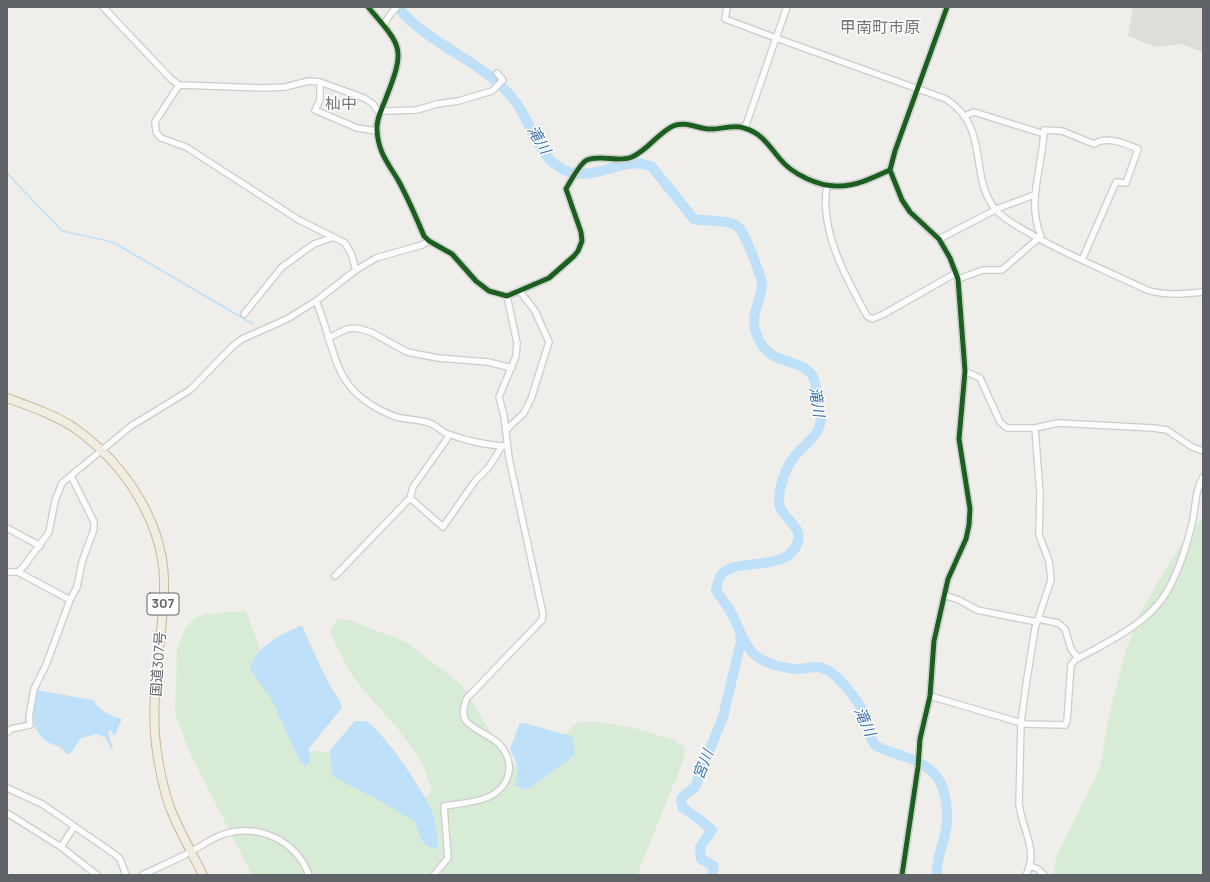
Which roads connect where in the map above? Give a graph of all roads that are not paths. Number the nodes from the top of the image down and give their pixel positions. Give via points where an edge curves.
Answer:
1 (103, 7) edge
2 (368, 7) edge
3 (398, 7) edge
4 (726, 7) edge
5 (787, 7) edge
6 (947, 7) edge
7 (384, 25) junction
8 (776, 38) junction
9 (497, 73) dead end
10 (320, 82) junction
11 (179, 85) junction
12 (917, 88) junction
13 (381, 111) junction
14 (965, 116) junction
15 (745, 128) junction
16 (377, 131) junction
17 (1044, 134) junction
18 (890, 170) junction
19 (827, 185) junction
20 (1034, 195) junction
21 (995, 210) junction
22 (334, 237) junction
23 (939, 239) junction
24 (1038, 239) junction
25 (429, 241) junction
26 (1082, 260) junction
27 (356, 270) junction
28 (957, 276) junction
29 (518, 290) junction
30 (1203, 292) edge
31 (507, 296) junction
32 (316, 301) junction
33 (244, 314) dead end
34 (328, 338) junction
35 (512, 368) junction
36 (965, 370) junction
37 (7, 398) edge
38 (1035, 428) junction
39 (506, 430) junction
40 (448, 434) junction
41 (505, 446) junction
42 (1203, 451) edge
43 (101, 452) junction
44 (71, 476) junction
45 (1203, 477) edge
46 (410, 498) junction
47 (7, 528) edge
48 (40, 546) junction
49 (18, 572) junction
50 (8, 573) edge
51 (335, 576) dead end
52 (944, 595) junction
53 (70, 600) junction
54 (1037, 620) junction
55 (1078, 658) junction
56 (930, 696) junction
57 (1021, 722) junction
58 (7, 733) edge
59 (7, 788) edge
60 (7, 813) edge
61 (74, 827) junction
62 (60, 847) junction
63 (192, 851) junction
64 (1030, 866) junction
65 (97, 875) edge
66 (126, 875) edge
67 (142, 875) edge
68 (203, 875) edge
69 (309, 875) edge
70 (434, 875) edge
71 (902, 875) edge
72 (1026, 875) edge
73 (1044, 875) edge

1 - 11 street
2 - 7 street
3 - 7 street
4 - 8 street via 725,19
5 - 8 street
6 - 12 street
7 - 13 street via 397,43 399,55 393,81
8 - 12 street
8 - 15 street
9 - 13 street via 503,80 494,90 417,110
10 - 11 street via 309,81 285,87 264,88
10 - 13 street via 364,98
10 - 16 street via 320,100 315,110 357,128
11 - 22 street via 155,122 156,132 161,138 186,147 299,220
12 - 14 street via 946,99 957,106
12 - 18 street
13 - 16 street
14 - 17 street via 974,112
14 - 21 street via 970,124 985,190
15 - 19 street via 760,135 770,144 780,160 791,170
15 - 29 street via 707,129 682,124 673,126 632,157 587,160 566,189 581,232 582,241 578,250 549,278
16 - 25 street via 385,162 398,180 424,236
17 - 20 street via 1040,171
17 - 26 street via 1044,130 1057,130 1094,144 1114,141 1138,149 1126,183 1116,182
18 - 19 street via 874,178 854,183
18 - 23 street via 902,200 910,212
19 - 28 street via 828,227 846,274 867,316 872,319 882,315
20 - 21 street
20 - 24 street via 1035,222 1041,236
21 - 23 street
21 - 24 street
22 - 27 street via 345,243
22 - 33 street via 314,244 282,267
23 - 28 street
24 - 26 street
24 - 28 street via 1002,270 983,270
25 - 27 street via 376,258
25 - 31 street via 452,254 476,281 489,291
26 - 30 street via 1158,294
27 - 32 street
28 - 36 street
29 - 31 street
29 - 39 street via 535,312 549,342 531,399 524,413
31 - 35 street via 517,343
32 - 34 street
32 - 43 street via 287,319 242,339 190,390 131,426
34 - 35 street via 347,329 356,328 371,332 407,352 438,358 469,359
34 - 40 street via 340,373 354,392 393,416 433,424
35 - 39 street via 499,397
36 - 38 street via 980,378 1002,425 1013,429
36 - 52 street via 959,439 970,509 970,525 949,575
37 - 43 highway, 国道307号 / 307 via 73,427
38 - 42 street via 1058,423 1106,424 1167,430 1192,447
38 - 54 street via 1040,494 1039,535 1049,561 1051,580
39 - 41 street
40 - 41 street
40 - 46 street via 413,487
41 - 46 street via 475,481 443,527
41 - 70 street via 543,614 542,620 464,703 466,721 499,744 510,762 510,769 505,783 490,796 482,800 444,806 448,858
43 - 44 street
43 - 63 highway, 国道307号 / 307 via 121,470 140,499 155,531 161,555 164,590 156,744 161,778 171,810
44 - 48 street via 60,488 49,532
44 - 53 street via 94,522 94,529 82,562 77,587
45 - 55 street via 1198,490 1192,527 1169,589 1158,605 1113,639
46 - 51 street
47 - 48 street
48 - 49 street
49 - 50 street
49 - 53 street
52 - 54 street via 977,610
52 - 56 street via 934,641
53 - 58 street via 46,665 34,689 30,725 11,729
54 - 55 street via 1058,623 1065,629 1071,649
54 - 57 street
55 - 57 street via 1071,665 1069,672 1065,725
56 - 57 street
56 - 71 street via 920,739
57 - 64 street via 1019,804 1030,843
59 - 61 street via 42,804
60 - 62 street
61 - 62 street
61 - 66 street via 120,859
62 - 65 street
63 - 67 street
63 - 68 highway, 国道307号 / 307
63 - 69 street via 225,834 242,831 260,832 274,836 288,845 302,861
64 - 72 street
64 - 73 street

